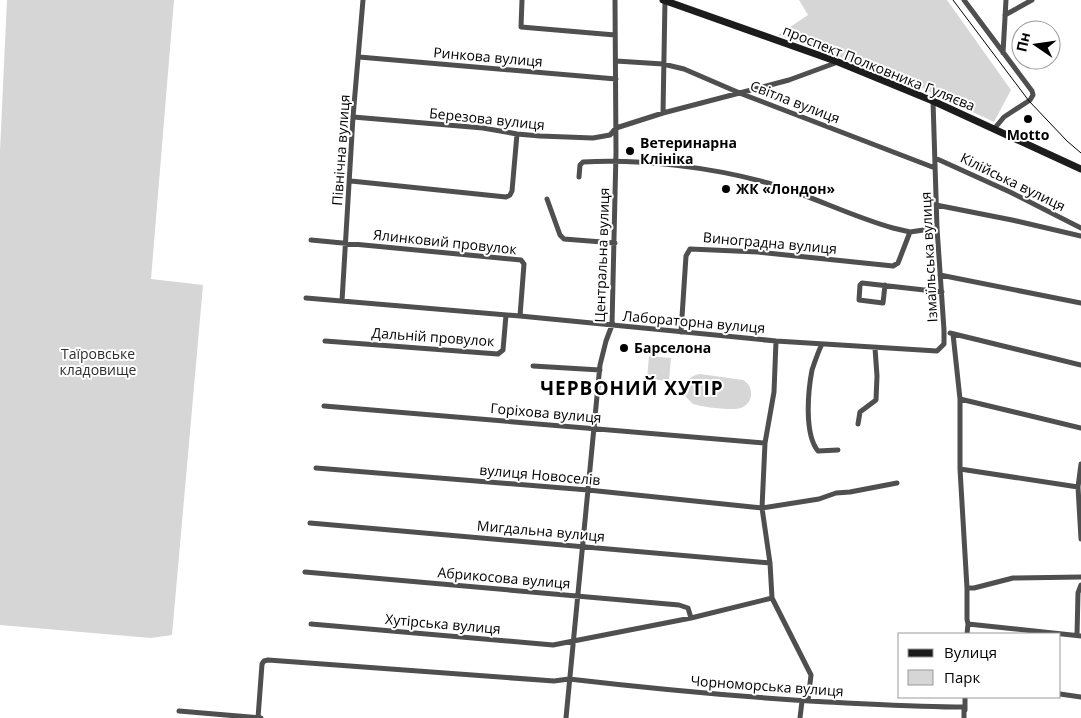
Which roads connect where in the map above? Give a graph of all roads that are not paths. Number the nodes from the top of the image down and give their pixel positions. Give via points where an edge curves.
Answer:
1 (363, 0) edge
2 (522, 0) edge
3 (615, 0) edge
4 (664, 0) edge
5 (964, 0) edge
6 (1006, 0) edge
7 (1032, 0) edge
8 (1005, 15) junction
9 (615, 35) junction
10 (1003, 54) junction
11 (358, 57) junction
12 (616, 61) junction
13 (838, 62) junction
14 (664, 64) junction
15 (616, 79) junction
16 (742, 94) junction
17 (933, 101) junction
18 (663, 113) junction
19 (354, 117) junction
20 (616, 128) junction
21 (994, 129) junction
22 (517, 134) junction
23 (935, 158) junction
24 (616, 161) junction
25 (935, 168) junction
26 (1081, 169) edge
27 (579, 177) dead end
28 (351, 181) junction
29 (547, 199) dead end
30 (936, 205) junction
31 (937, 228) junction
32 (1081, 228) edge
33 (910, 232) junction
34 (1081, 236) edge
35 (312, 240) dead end
36 (346, 244) junction
37 (615, 244) junction
38 (940, 274) junction
39 (885, 285) junction
40 (942, 292) junction
41 (306, 298) dead end
42 (342, 301) junction
43 (1081, 303) edge
44 (506, 315) junction
45 (520, 316) junction
46 (612, 325) junction
47 (944, 330) junction
48 (681, 332) junction
49 (952, 334) junction
50 (325, 341) dead end
51 (776, 341) junction
52 (822, 344) junction
53 (875, 348) junction
54 (1081, 365) edge
55 (533, 366) dead end
56 (600, 370) junction
57 (960, 399) junction
58 (324, 406) dead end
59 (858, 424) dead end
60 (1081, 428) edge
61 (594, 429) junction
62 (765, 443) junction
63 (838, 450) dead end
64 (1081, 464) edge
65 (316, 468) dead end
66 (960, 469) junction
67 (896, 483) dead end
68 (1078, 487) junction
69 (588, 490) junction
70 (762, 508) junction
71 (310, 523) dead end
72 (1081, 539) edge
73 (582, 546) junction
74 (770, 563) junction
75 (305, 572) dead end
76 (1081, 577) edge
77 (1081, 585) edge
78 (967, 588) junction
79 (577, 596) junction
80 (772, 598) junction
81 (691, 618) junction
82 (310, 624) dead end
83 (971, 625) junction
84 (967, 633) edge
85 (1050, 633) edge
86 (1061, 634) edge
87 (1079, 636) edge
88 (573, 642) junction
89 (569, 679) junction
90 (1061, 694) edge
91 (1081, 697) edge
92 (965, 698) edge
93 (805, 701) junction
94 (964, 707) junction
95 (179, 711) dead end
96 (259, 718) edge
97 (566, 718) edge
98 (800, 718) edge
99 (965, 718) edge

1 - 11 street, Північна вулиця
2 - 9 street via 521,27
3 - 9 street, Центральна вулиця
4 - 13 main road, проспект Полковника Гуляєва
4 - 14 street
5 - 10 street
6 - 8 street
7 - 8 street
8 - 10 street
9 - 12 street, Центральна вулиця
10 - 21 street via 1033,95
11 - 15 street, Ринкова вулиця
11 - 19 street, Північна вулиця
12 - 14 street
12 - 15 street, Центральна вулиця
13 - 16 street
13 - 17 main road, проспект Полковника Гуляєва
14 - 16 street via 684,69
14 - 18 street
15 - 20 street, Центральна вулиця
16 - 18 street, Світла вулиця
16 - 25 street, Світла вулиця
17 - 21 main road, проспект Полковника Гуляєва
17 - 23 street, Ізмаїльська вулиця
18 - 20 street, Світла вулиця
19 - 22 street, Березова вулиця
19 - 28 street, Північна вулиця
20 - 22 street, Березова вулиця via 610,135 593,138
20 - 24 street, Центральна вулиця
21 - 26 main road, проспект Полковника Гуляєва
22 - 28 street via 512,191 506,197
23 - 25 street, Ізмаїльська вулиця
23 - 32 street, Кілійська вулиця
24 - 27 street via 583,162
24 - 33 street via 698,169 768,183
24 - 37 street, Центральна вулиця
25 - 30 street, Ізмаїльська вулиця
28 - 36 street, Північна вулиця
29 - 37 street via 560,236 564,239
30 - 31 street, Ізмаїльська вулиця
30 - 34 street
31 - 33 street
31 - 38 street, Ізмаїльська вулиця
33 - 48 street, Виноградна вулиця via 898,262 893,266 692,248 686,256
35 - 36 street, Ялинковий провулок
36 - 42 street, Північна вулиця
36 - 45 street, Ялинковий провулок via 521,260 524,264
37 - 46 street, Центральна вулиця
38 - 40 street, Ізмаїльська вулиця
38 - 43 street
39 - 39 street via 883,303 859,300 862,283
39 - 40 street
40 - 47 street, Ізмаїльська вулиця
41 - 42 street, Лабораторна вулиця
42 - 44 street, Лабораторна вулиця
44 - 45 street, Лабораторна вулиця
44 - 50 street, Дальній провулок via 503,350 498,354
45 - 46 street, Лабораторна вулиця
46 - 48 street, Лабораторна вулиця
46 - 56 street, Центральна вулиця
47 - 49 street, Ізмаїльська вулиця
47 - 53 street, Лабораторна вулиця via 944,344 934,352
48 - 51 street, Лабораторна вулиця
49 - 54 street, Ізмаїльська вулиця
49 - 57 street
51 - 52 street, Лабораторна вулиця
51 - 62 street via 774,392
52 - 53 street, Лабораторна вулиця
52 - 63 street via 812,372 810,434 818,451
53 - 59 street via 876,400 860,412
55 - 56 street
56 - 61 street, Центральна вулиця
57 - 60 street
57 - 66 street
58 - 61 street, Горіхова вулиця
61 - 62 street, Горіхова вулиця
61 - 69 street, Центральна вулиця
62 - 70 street
64 - 68 street
65 - 69 street, вулиця Новоселів
66 - 68 street
66 - 78 street
67 - 70 street, вулиця Новоселів
68 - 72 street
69 - 70 street, вулиця Новоселів
69 - 73 street, Центральна вулиця
70 - 74 street
71 - 73 street, Мигдальна вулиця
73 - 74 street, Мигдальна вулиця
73 - 79 street, Центральна вулиця
74 - 80 street
75 - 79 street, Абрикосова вулиця
76 - 78 street via 1014,578
77 - 87 street via 1078,593
78 - 83 street via 967,620
79 - 81 street, Абрикосова вулиця via 679,604 688,608
79 - 88 street, Центральна вулиця
80 - 81 street
80 - 93 street via 811,676
81 - 88 street
82 - 88 street, Хутірська вулиця via 553,645
83 - 84 street
83 - 85 street
86 - 87 street
88 - 89 street, Центральна вулиця
89 - 93 street, Чорноморська вулиця
89 - 96 street via 554,681 264,661
89 - 97 street, Центральна вулиця
90 - 91 street
92 - 94 street
93 - 94 street, Чорноморська вулиця
93 - 98 street
94 - 99 street
95 - 96 street

